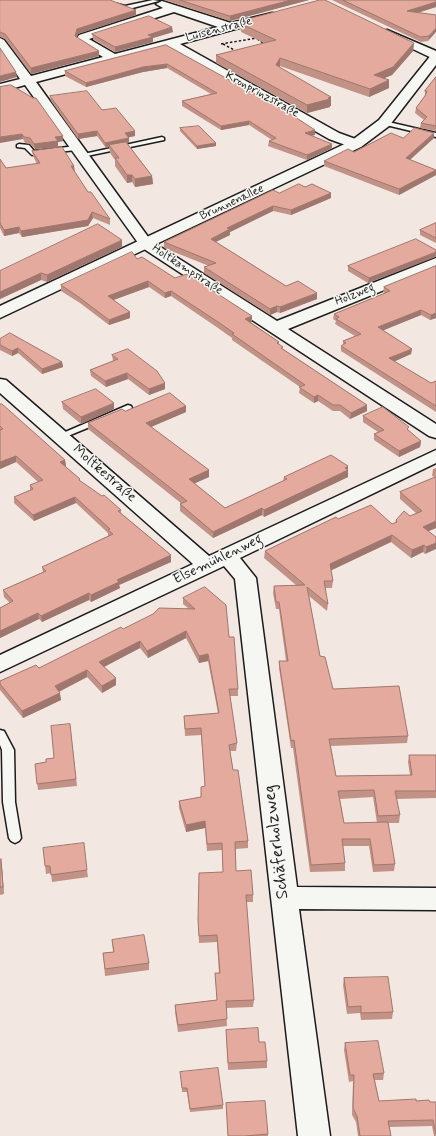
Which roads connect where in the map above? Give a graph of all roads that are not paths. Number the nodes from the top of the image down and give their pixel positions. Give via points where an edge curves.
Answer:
1 (154, 1) edge
2 (110, 2) edge
3 (174, 8) junction
4 (280, 13) edge
5 (229, 27) junction
6 (376, 28) edge
7 (0, 42) edge
8 (170, 43) junction
9 (436, 57) edge
10 (114, 58) junction
11 (28, 81) junction
12 (0, 88) edge
13 (384, 123) junction
14 (436, 135) edge
15 (162, 139) dead end
16 (356, 144) junction
17 (19, 146) dead end
18 (79, 151) junction
19 (146, 244) junction
20 (436, 262) edge
21 (0, 313) edge
22 (274, 328) junction
23 (0, 384) edge
24 (128, 408) edge
25 (436, 432) edge
26 (60, 436) junction
27 (436, 456) edge
28 (216, 560) junction
29 (0, 664) edge
30 (0, 734) edge
31 (15, 838) dead end
32 (284, 898) junction
33 (436, 899) edge
34 (314, 1136) edge

1 - 2 lane via 125,8
1 - 3 street
3 - 5 street
3 - 10 street via 83,37 82,40
4 - 5 street, Luisenstraße
5 - 8 street, Luisenstraße
6 - 9 street
7 - 11 street, Holtkampstraße
8 - 10 street, Luisenstraße
8 - 16 street, Kronprinzstraße via 334,136
9 - 13 street, Brunnenallee
10 - 11 street, Luisenstraße
11 - 12 street, Luisenstraße
11 - 18 street, Holtkampstraße
13 - 14 lane
13 - 16 street, Brunnenallee
15 - 18 lane
16 - 19 street, Brunnenallee
17 - 18 lane via 27,146 32,153
18 - 19 street, Holtkampstraße
19 - 21 street, Brunnenallee
19 - 22 street, Holtkampstraße
20 - 22 street, Holzweg
22 - 25 street, Holtkampstraße
23 - 26 street, Moltkestraße
24 - 26 lane
26 - 28 street, Moltkestraße
27 - 28 street, Elsemühlenweg
28 - 29 street, Elsemühlenweg
28 - 32 street, Schäferholzweg via 245,578
30 - 31 lane via 8,750 9,802
32 - 33 street
32 - 34 street, Schäferholzweg

